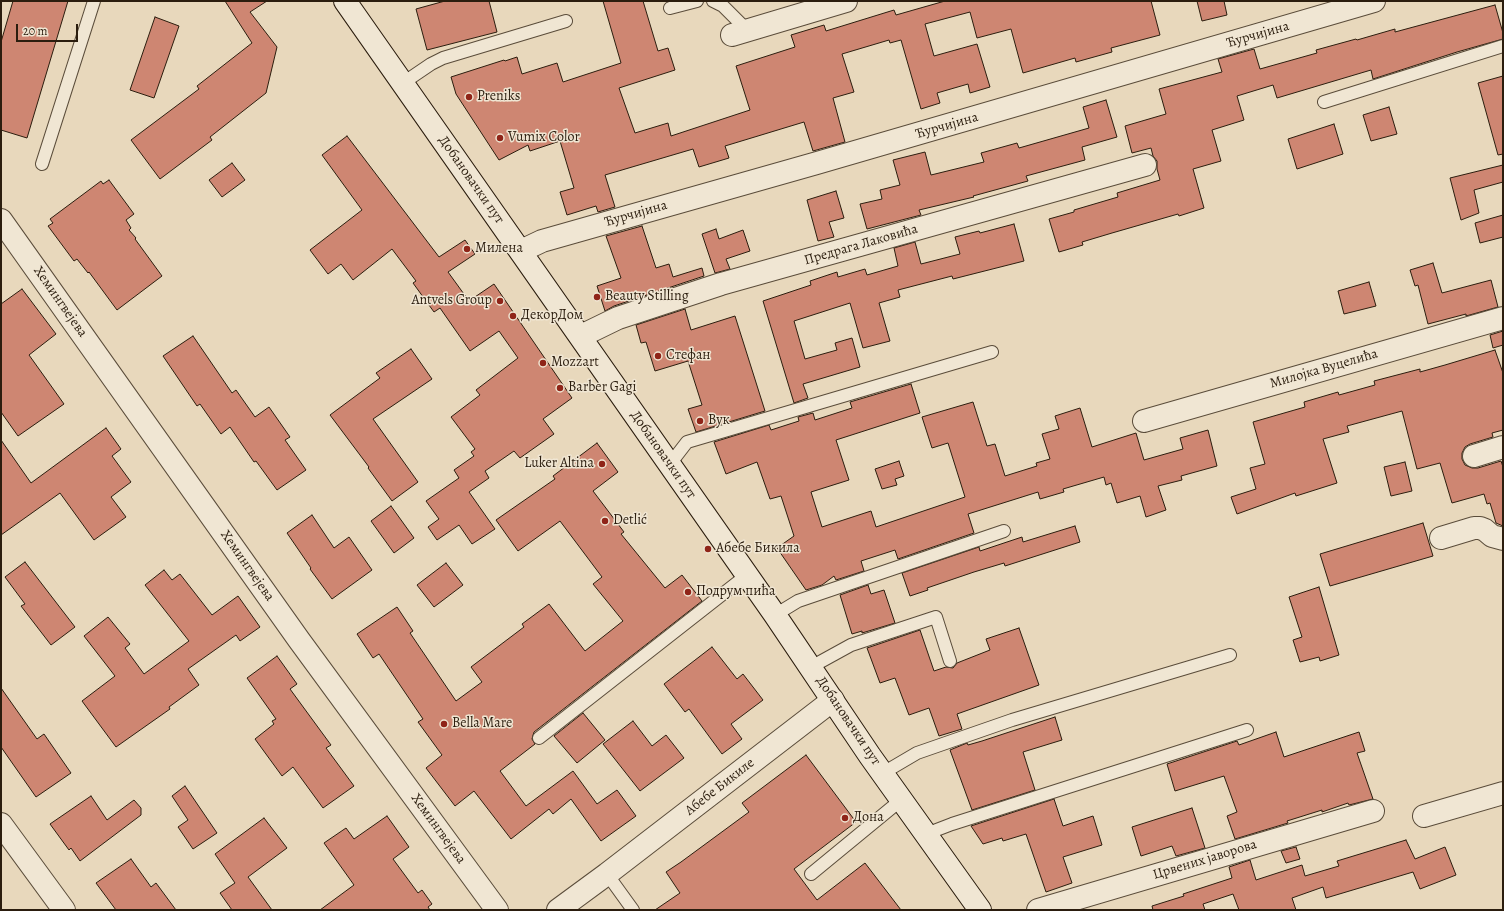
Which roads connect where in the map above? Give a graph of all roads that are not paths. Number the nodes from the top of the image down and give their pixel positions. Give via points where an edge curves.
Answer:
1 (94, 1) edge
2 (345, 1) edge
3 (697, 1) edge
4 (713, 1) edge
5 (846, 1) edge
6 (1374, 1) edge
7 (670, 8) dead end
8 (566, 21) dead end
9 (740, 32) joint
10 (1503, 46) edge
11 (403, 83) junction
12 (1324, 102) dead end
13 (42, 164) dead end
14 (1145, 166) dead end
15 (1, 220) edge
16 (521, 251) junction
17 (1503, 318) edge
18 (581, 336) junction
19 (992, 352) dead end
20 (1144, 421) dead end
21 (1503, 447) edge
22 (1474, 456) dead end
23 (670, 464) junction
24 (1004, 531) dead end
25 (1441, 538) dead end
26 (1503, 539) edge
27 (747, 575) junction
28 (775, 614) junction
29 (1230, 655) dead end
30 (950, 661) dead end
31 (811, 667) junction
32 (833, 700) junction
33 (1247, 730) dead end
34 (539, 738) dead end
35 (883, 773) junction
36 (1503, 793) edge
37 (901, 800) junction
38 (1373, 810) dead end
39 (1424, 816) dead end
40 (1, 824) edge
41 (926, 834) junction
42 (607, 874) junction
43 (810, 874) dead end
44 (975, 908) edge
45 (64, 910) edge
46 (497, 910) edge
47 (558, 910) edge
48 (633, 910) edge
49 (1038, 910) edge

1 - 13 lane
2 - 11 street, Добановачки пут
3 - 7 lane
4 - 9 lane via 723,6
5 - 9 street
6 - 16 street, Ћурчијина via 542,241
8 - 11 lane via 443,58
10 - 12 lane
11 - 16 street, Добановачки пут
14 - 18 street, Предрага Лаковића via 721,284 618,318
15 - 46 street, Хемингвејева via 299,640
16 - 18 street, Добановачки пут
17 - 20 street, Милојка Вуцелића
18 - 23 street, Добановачки пут
19 - 23 lane via 687,442
21 - 22 street
23 - 27 street, Добановачки пут
24 - 28 lane via 798,601
25 - 26 street via 1480,528 1492,536
27 - 28 street, Добановачки пут
27 - 34 lane
28 - 31 street, Добановачки пут
29 - 35 lane via 1012,720 917,753
30 - 31 lane via 936,617 851,645
31 - 32 street, Добановачки пут
32 - 35 street, Добановачки пут
32 - 42 street, Абебе Бикиле
33 - 41 lane
35 - 37 street, Добановачки пут
36 - 39 street
37 - 41 street, Добановачки пут
37 - 43 lane
38 - 49 street, Црвених јаворова
40 - 45 street
41 - 44 street, Добановачки пут
42 - 47 street, Абебе Бикиле
42 - 48 lane

